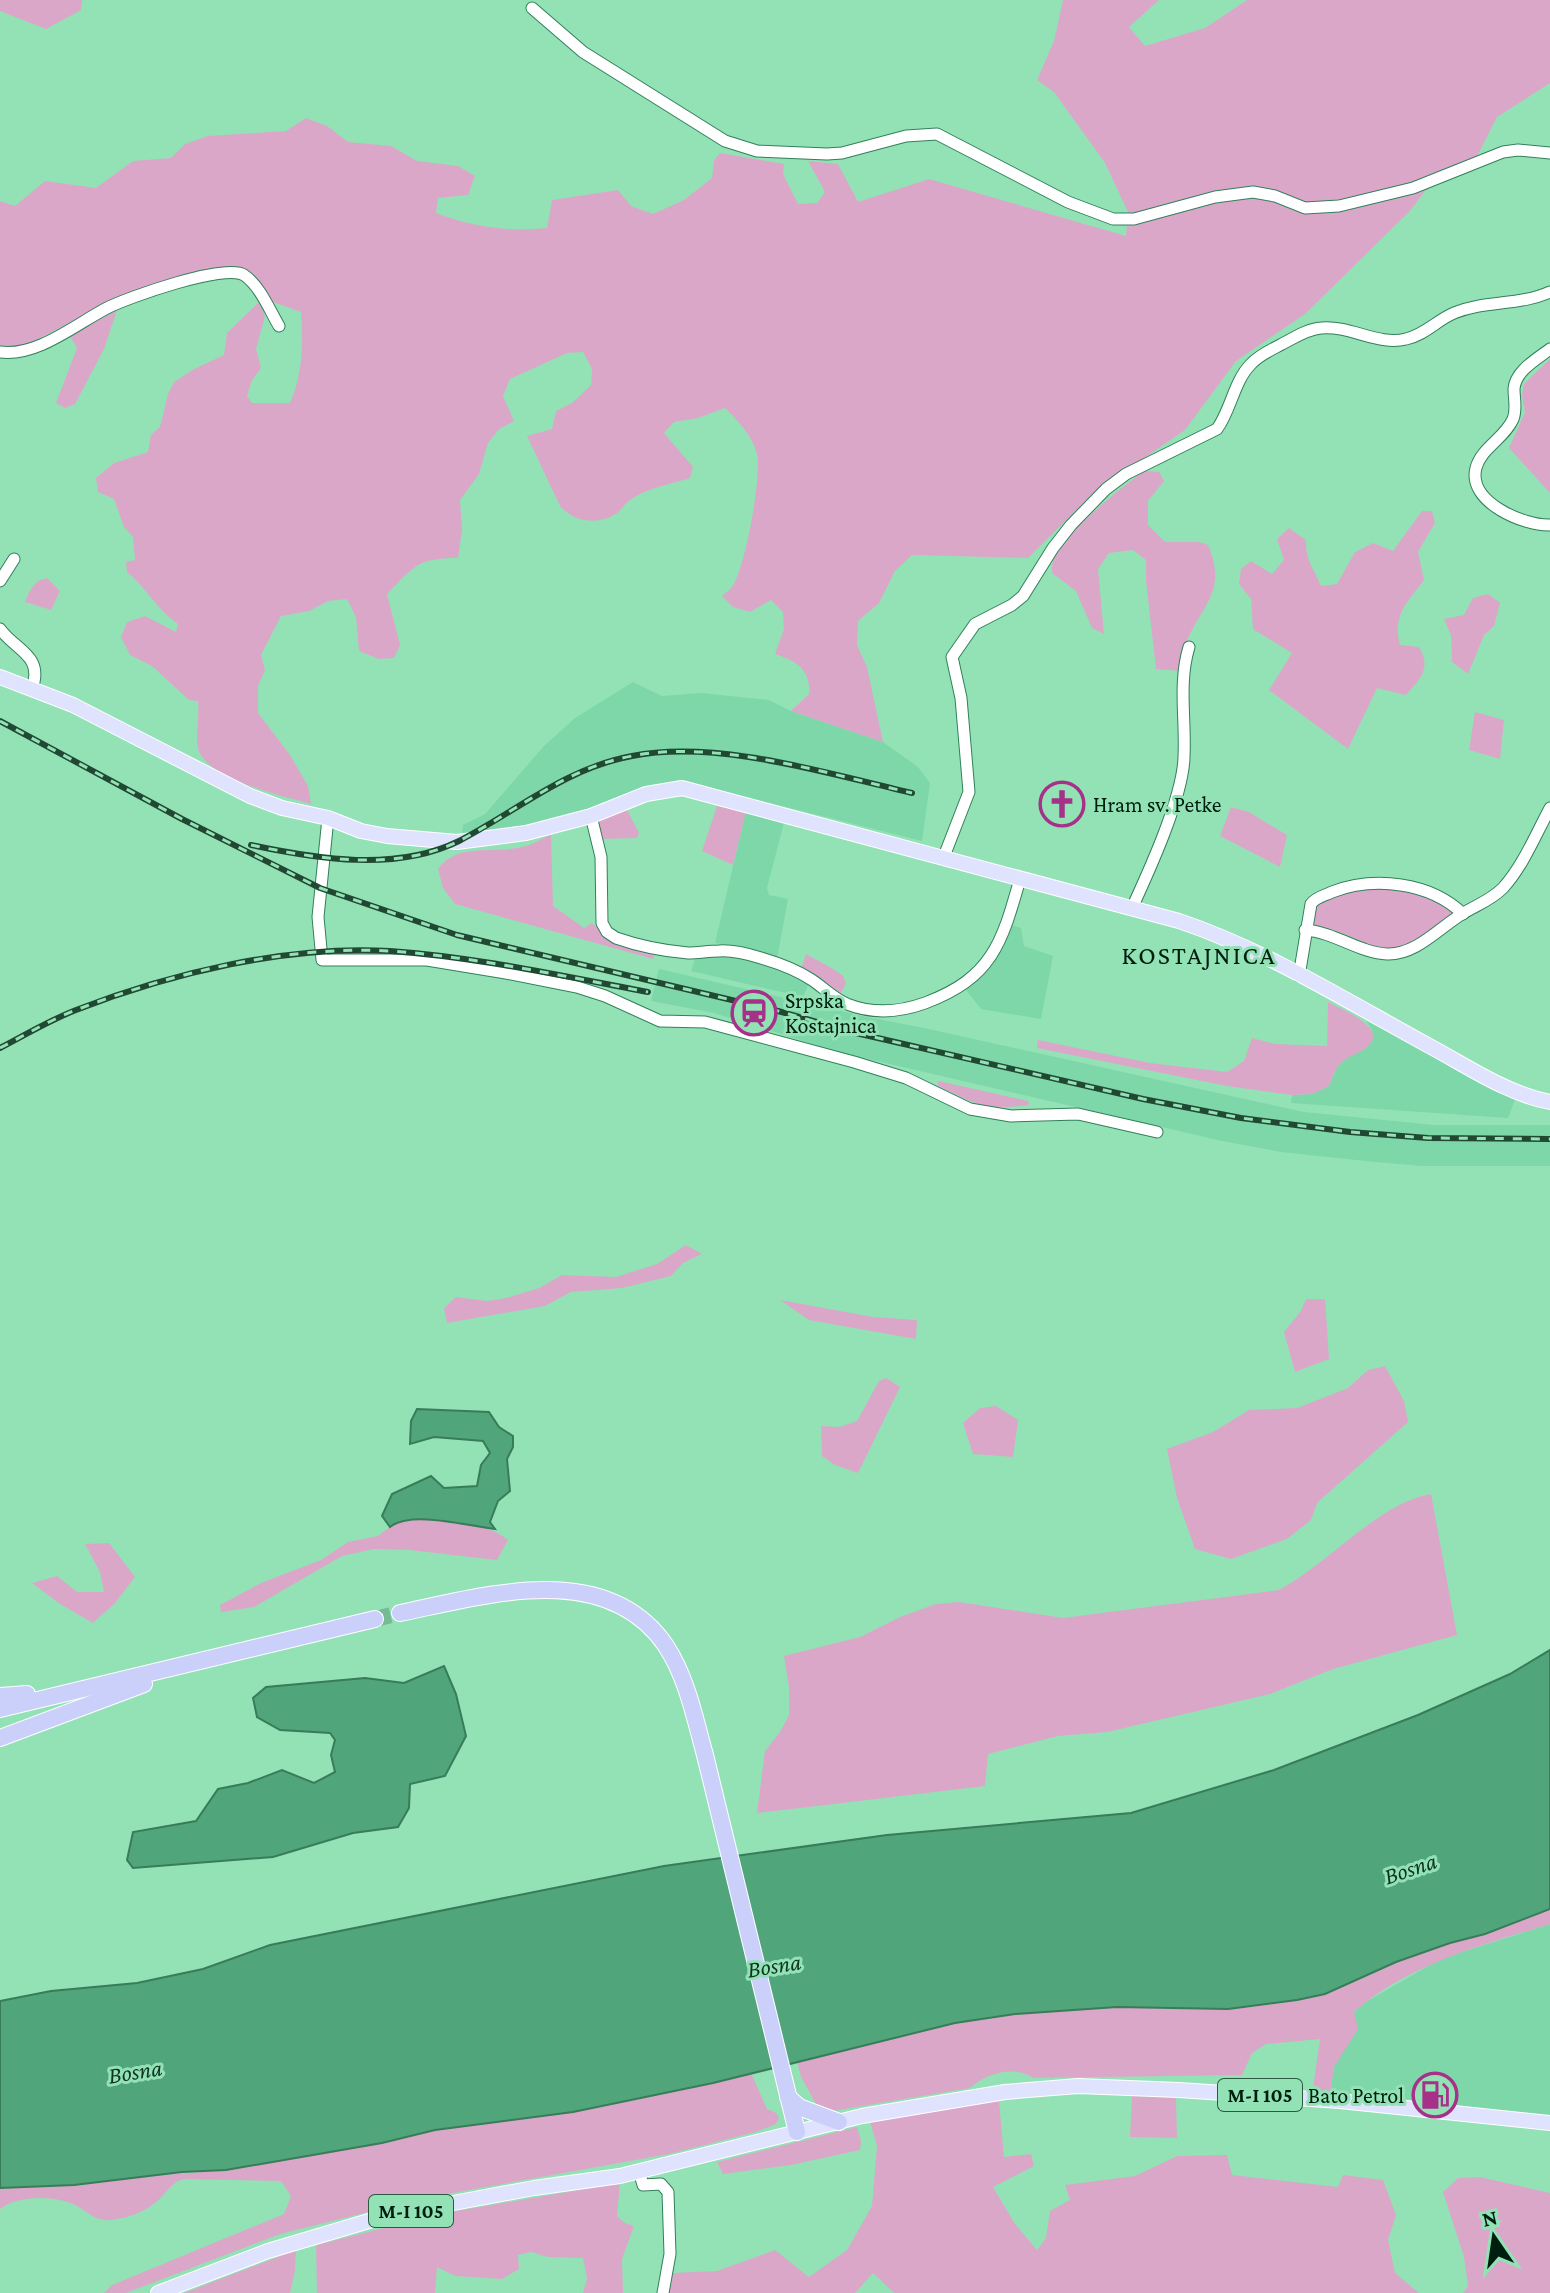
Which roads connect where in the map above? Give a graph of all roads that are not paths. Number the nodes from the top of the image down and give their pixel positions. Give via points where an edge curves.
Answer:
1 (532, 8) dead end
2 (1550, 153) edge
3 (1550, 292) edge
4 (279, 326) dead end
5 (1550, 349) edge
6 (0, 352) edge
7 (1550, 525) edge
8 (14, 559) dead end
9 (0, 581) edge
10 (0, 629) edge
11 (1189, 647) dead end
12 (0, 677) edge
13 (32, 689) junction
14 (1550, 808) edge
15 (591, 816) junction
16 (328, 818) junction
17 (943, 859) junction
18 (1020, 879) junction
19 (1132, 908) junction
20 (1463, 914) junction
21 (1305, 930) junction
22 (1299, 976) junction
23 (1550, 1102) edge
24 (1157, 1132) dead end
25 (400, 1613) tunnel mouth
26 (375, 1619) tunnel mouth
27 (219, 1658) junction
28 (96, 1686) junction
29 (0, 1696) edge
30 (0, 1709) edge
31 (0, 1738) edge
32 (787, 2096) junction
33 (839, 2122) junction
34 (1550, 2123) edge
35 (797, 2132) junction
36 (639, 2171) junction
37 (158, 2293) edge
38 (663, 2293) edge

1 - 2 street via 583,52 740,147 842,153 906,136 937,134 1068,202 1113,219 1134,219 1245,192 1265,193 1305,208 1339,206 1413,188 1503,152
3 - 17 street via 1456,312 1404,340 1333,328 1306,331 1250,364 1217,429 1106,489 1053,548 1023,596 975,624 952,657 969,778 967,801
4 - 6 street via 254,283 230,271 126,300 33,347
5 - 7 street via 1520,374 1514,385 1512,422 1481,457 1475,477 1503,513
8 - 9 street
10 - 13 street via 31,659 36,677
11 - 19 street via 1183,685 1184,760 1165,827
12 - 13 main road
13 - 16 main road via 250,796
14 - 20 street via 1503,887
15 - 16 main road via 526,833 457,842 374,834
15 - 17 main road via 646,794 682,788
15 - 18 street via 601,857 602,923 607,932 691,953 723,950 761,958 868,1010 914,1006 967,983 1003,933
16 - 24 street via 318,917 322,960 427,960 563,984 660,1021 705,1022 854,1062 906,1078 970,1109 1011,1116 1078,1114
17 - 18 main road
18 - 19 main road
19 - 22 main road via 1219,934
20 - 21 street via 1425,941 1393,954
20 - 21 street via 1448,899 1369,883 1315,899
21 - 22 street
22 - 23 main road via 1502,1086
25 - 32 highway via 544,1588 619,1606 648,1625 666,1647 688,1695 705,1755
26 - 27 highway
27 - 28 highway
27 - 31 highway
28 - 29 highway
28 - 30 highway
32 - 33 highway via 799,2107
32 - 35 highway
33 - 34 main road, M-I 105 via 1005,2092 1078,2086 1340,2101
33 - 35 main road, M-I 105
35 - 36 main road, M-I 105
36 - 37 main road, M-I 105 via 389,2215 268,2251
36 - 38 street via 643,2185 661,2184 668,2192 670,2254

